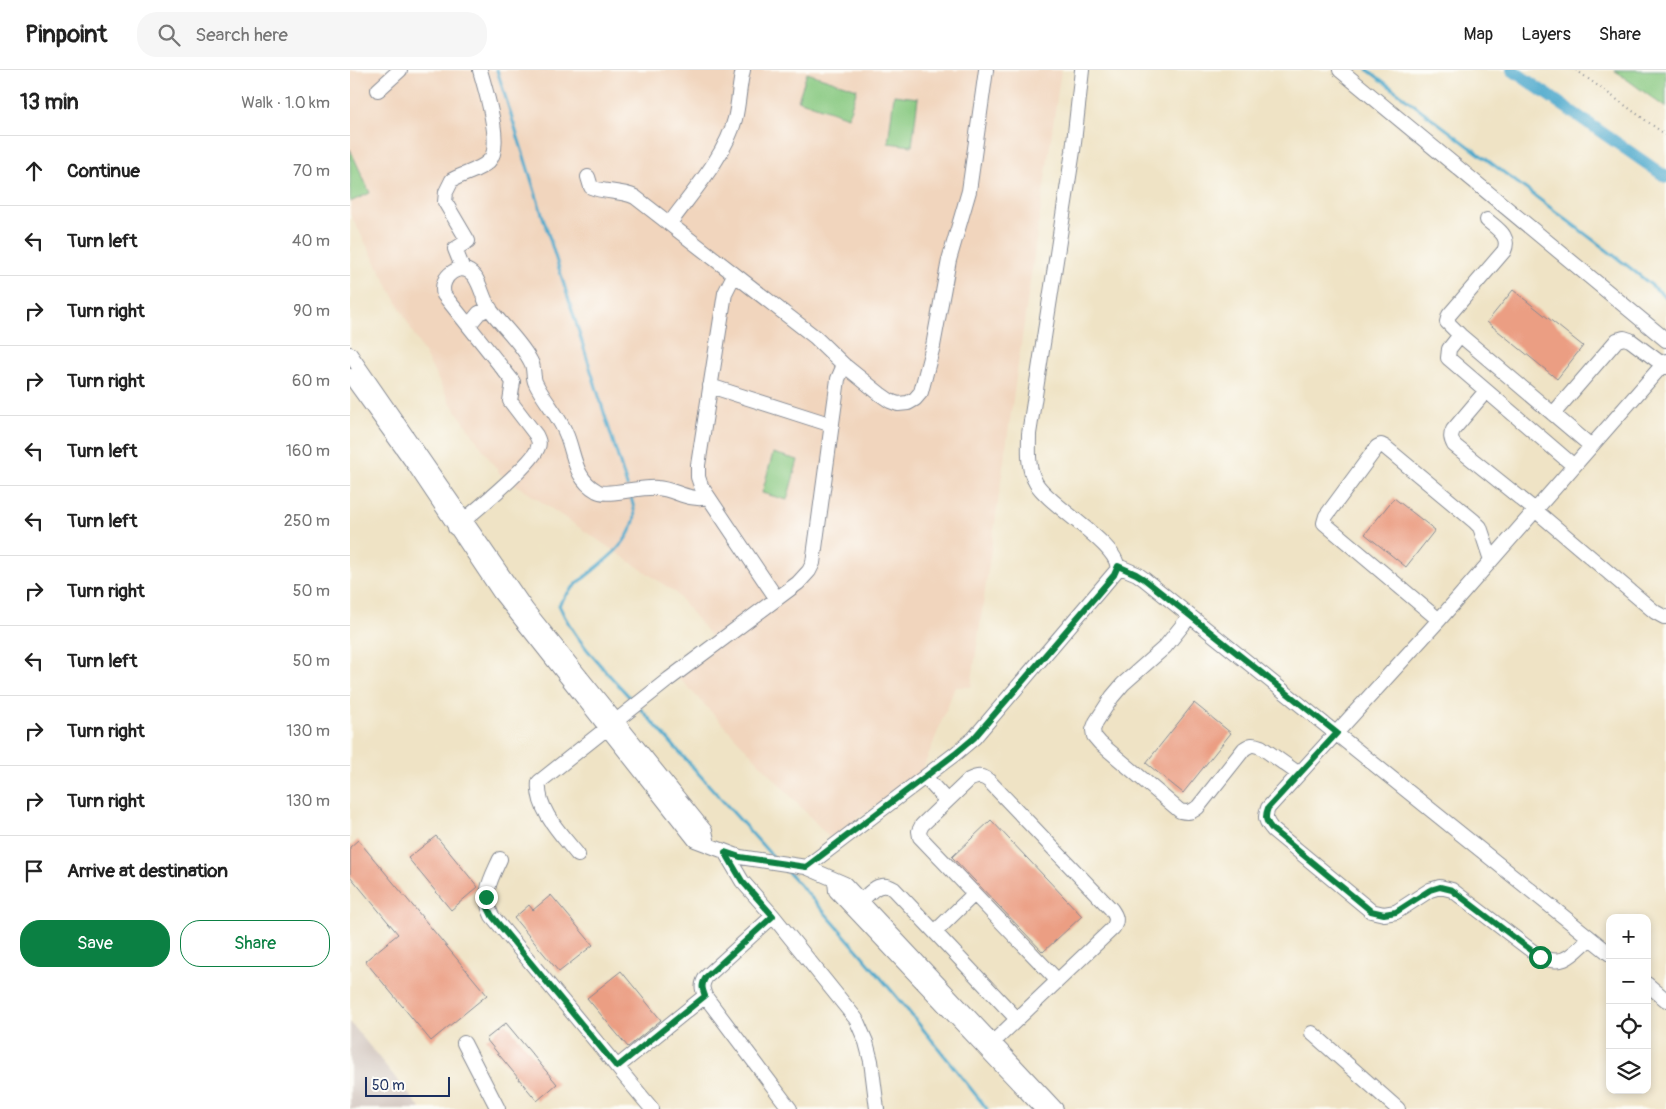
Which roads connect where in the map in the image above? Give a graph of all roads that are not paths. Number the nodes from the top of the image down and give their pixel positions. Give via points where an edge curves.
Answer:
1 (400, 70) edge
2 (480, 70) edge
3 (743, 70) edge
4 (986, 70) edge
5 (1082, 70) edge
6 (1340, 70) edge
7 (378, 90) dead end
8 (588, 178) dead end
9 (1487, 220) dead end
10 (670, 223) junction
11 (464, 269) junction
12 (734, 275) junction
13 (490, 308) junction
14 (469, 325) junction
15 (1460, 335) junction
16 (1666, 340) edge
17 (350, 354) edge
18 (1665, 364) edge
19 (844, 365) junction
20 (350, 376) edge
21 (534, 379) junction
22 (513, 382) junction
23 (710, 386) junction
24 (1486, 391) junction
25 (1553, 414) junction
26 (832, 425) junction
27 (1591, 446) junction
28 (1574, 466) junction
29 (708, 497) junction
30 (1535, 510) junction
31 (460, 524) junction
32 (1492, 560) junction
33 (1118, 566) junction
34 (777, 599) junction
35 (1190, 616) junction
36 (1666, 617) edge
37 (1439, 620) junction
38 (616, 721) junction
39 (1337, 733) junction
40 (1300, 774) junction
41 (925, 777) junction
42 (946, 800) junction
43 (725, 852) junction
44 (578, 855) dead end
45 (500, 859) dead end
46 (801, 866) junction
47 (835, 881) junction
48 (974, 894) junction
49 (861, 901) junction
50 (773, 916) junction
51 (935, 932) junction
52 (1590, 938) junction
53 (1606, 951) edge
54 (1058, 980) junction
55 (1651, 987) edge
56 (705, 996) junction
57 (1666, 1000) edge
58 (1017, 1019) junction
59 (1312, 1033) dead end
60 (464, 1043) dead end
61 (989, 1045) junction
62 (617, 1067) junction
63 (498, 1109) edge
64 (652, 1109) edge
65 (790, 1109) edge
66 (877, 1109) edge
67 (1042, 1109) edge
68 (1056, 1109) edge
69 (1398, 1109) edge

1 - 7 street
2 - 11 street via 493,121 493,156 477,169 452,180 445,202 468,241 455,249
3 - 10 street via 730,134
4 - 19 street via 969,191 953,246 921,392 908,403 898,404
5 - 33 street via 1028,452 1037,485 1100,540 1113,554
6 - 16 street
8 - 10 street via 591,187 629,194
9 - 15 street via 1502,233 1507,246 1449,315 1448,322
10 - 12 street
11 - 13 street via 476,279
11 - 14 street via 447,276 442,286 450,303
12 - 19 street via 815,337
12 - 23 street via 725,293
13 - 14 street via 479,313
13 - 21 street via 531,362
14 - 22 street
15 - 24 street via 1449,349 1448,358
15 - 25 street
17 - 31 street
18 - 25 street via 1630,340 1618,340
18 - 27 street
19 - 26 street via 838,379
20 - 31 street
21 - 22 street via 526,384
21 - 29 street via 566,433 582,479 591,487 601,493 660,488 696,499
22 - 31 street via 510,401 536,436 538,447 500,489
23 - 26 street
23 - 29 street via 698,465 698,477
24 - 28 street
24 - 30 street via 1453,430 1451,440
25 - 27 street
26 - 34 street via 813,563 804,578
27 - 28 street
28 - 30 street
29 - 34 street
30 - 32 street
30 - 36 street via 1655,612
31 - 38 street
32 - 37 street
32 - 37 street via 1480,527 1474,520 1385,447 1376,447 1324,523
33 - 35 street via 1136,574
33 - 41 street via 1114,575 974,738
34 - 38 street
35 - 39 street
35 - 40 street via 1165,646 1123,684 1096,722 1094,736 1186,813 1198,807 1250,745 1255,744
37 - 39 street
38 - 43 street via 705,831 708,844
38 - 44 street via 539,782 545,810
39 - 40 street
39 - 52 street
40 - 52 street via 1268,808 1266,823 1371,911 1396,912 1440,887 1452,890 1540,957 1560,961
41 - 42 street
41 - 46 street
42 - 48 street via 922,824 920,837
42 - 54 street via 969,780 983,776 1112,909 1116,916 1113,928
43 - 46 street
43 - 50 street via 742,881
45 - 62 street via 486,897 492,916
46 - 47 street
47 - 49 street via 845,884
47 - 61 street via 836,891
48 - 51 street
48 - 54 street
49 - 51 street via 880,885 887,885 894,888
49 - 61 street
50 - 56 street via 706,977 702,989
50 - 66 street via 856,1019 872,1061
51 - 58 street
52 - 53 street
54 - 58 street
55 - 57 street
56 - 62 street
56 - 65 street
58 - 61 street
59 - 69 street
60 - 63 street
61 - 67 street
61 - 68 street
62 - 64 street

